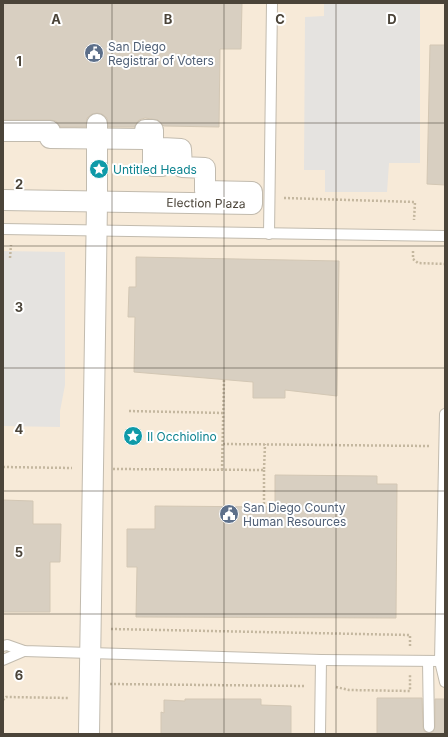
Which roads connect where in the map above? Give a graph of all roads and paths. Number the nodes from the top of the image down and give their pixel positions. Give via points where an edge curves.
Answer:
1 (272, 3) edge
2 (97, 131) junction
3 (3, 132) edge
4 (269, 197) junction
5 (3, 200) edge
6 (97, 202) junction
7 (3, 229) edge
8 (97, 230) junction
9 (268, 234) junction
10 (414, 236) junction
11 (445, 236) edge
12 (11, 242) dead end
13 (10, 258) dead end
14 (445, 264) edge
15 (224, 378) dead end
16 (129, 410) dead end
17 (223, 413) junction
18 (445, 414) edge
19 (223, 444) junction
20 (265, 444) junction
21 (444, 446) edge
22 (3, 468) edge
23 (93, 468) junction
24 (222, 470) junction
25 (264, 470) junction
26 (264, 506) dead end
27 (90, 628) junction
28 (3, 646) edge
29 (24, 651) junction
30 (90, 652) junction
31 (3, 660) edge
32 (321, 660) junction
33 (410, 661) junction
34 (428, 661) junction
35 (440, 661) junction
36 (445, 682) edge
37 (320, 686) junction
38 (89, 691) junction
39 (3, 700) edge
40 (429, 727) dead end
41 (89, 734) edge
42 (320, 734) edge

1 - 4 lane
2 - 3 street, Election Plaza via 50,138 50,132
2 - 6 street
2 - 6 street, Election Plaza via 144,140 145,130 153,130 153,166 162,166 162,148 181,149 182,167 205,168 205,192 252,192 252,204
4 - 9 lane
4 - 10 path via 298,200 415,202
5 - 6 street, Election Plaza
6 - 8 street
7 - 8 lane
8 - 9 lane
8 - 23 street
9 - 10 lane
10 - 11 lane
10 - 14 path via 413,260 418,263
12 - 13 path
15 - 17 path
16 - 17 path
17 - 19 path
18 - 21 lane
19 - 20 path
19 - 24 path
20 - 21 path
20 - 25 path
21 - 35 lane
22 - 23 path
23 - 24 path
23 - 27 street
24 - 25 path
25 - 26 path
27 - 30 street
27 - 33 path via 410,635
28 - 29 lane
29 - 30 lane
29 - 31 lane
30 - 32 lane
30 - 38 street
32 - 33 lane
32 - 37 lane
33 - 34 lane
33 - 37 path via 410,691 349,690
34 - 35 lane
34 - 40 lane
35 - 36 lane
37 - 38 path
37 - 42 lane
38 - 39 path via 6,697
38 - 41 street

